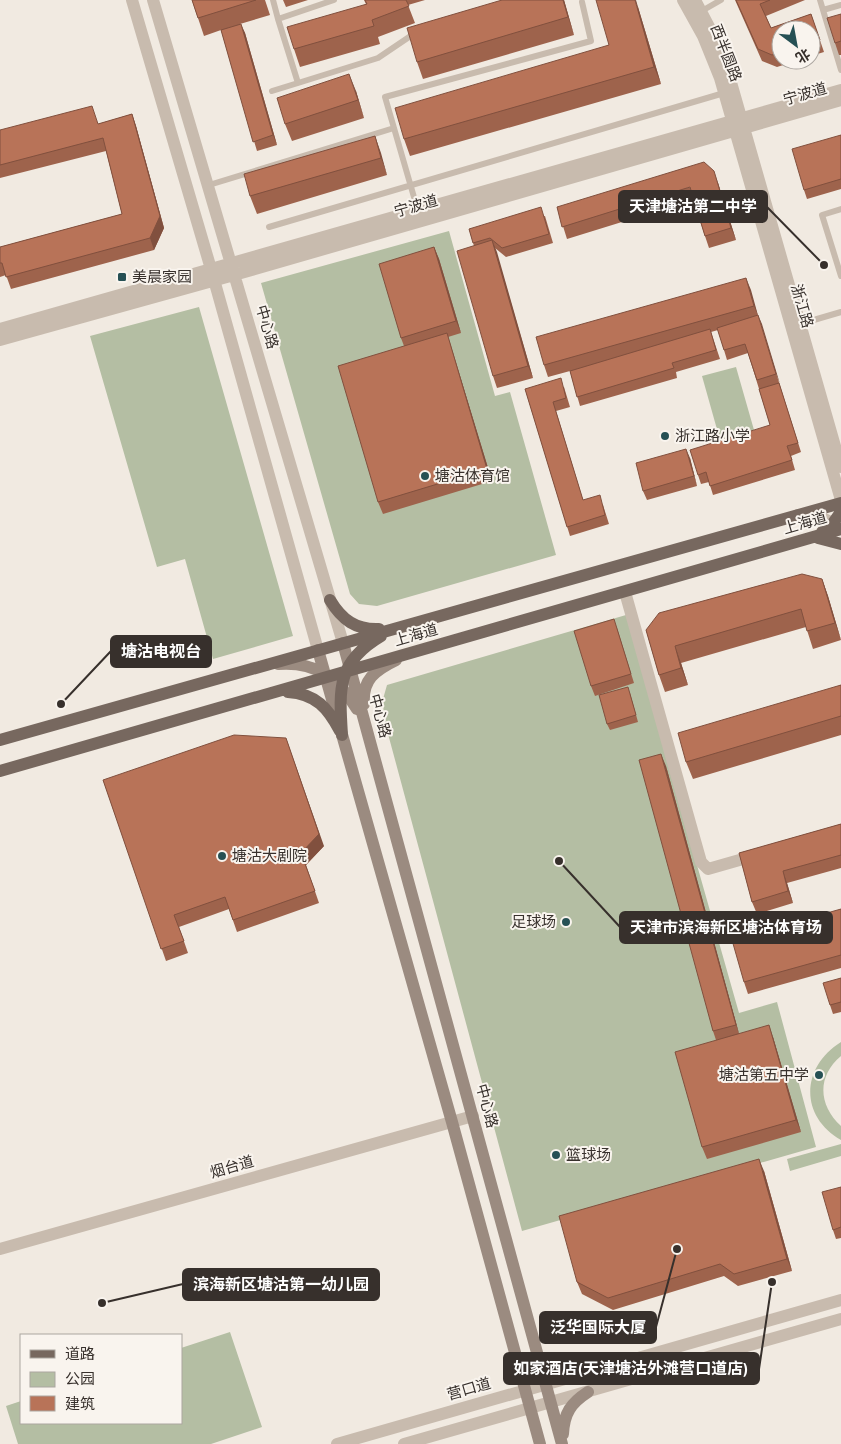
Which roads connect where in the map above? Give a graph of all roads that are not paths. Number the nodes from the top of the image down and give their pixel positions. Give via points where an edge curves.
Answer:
1 (132, 0) edge
2 (273, 0) edge
3 (334, 0) edge
4 (589, 0) edge
5 (682, 0) edge
6 (721, 0) edge
7 (820, 0) edge
8 (157, 1) edge
9 (581, 1) edge
10 (841, 5) edge
11 (696, 9) edge
12 (823, 10) junction
13 (278, 19) junction
14 (425, 29) edge
15 (840, 60) edge
16 (841, 70) edge
17 (298, 83) junction
18 (841, 90) edge
19 (272, 91) dead end
20 (724, 94) junction
21 (841, 100) edge
22 (738, 125) junction
23 (394, 128) junction
24 (209, 185) junction
25 (411, 185) junction
26 (841, 209) edge
27 (418, 211) junction
28 (270, 227) dead end
29 (233, 270) junction
30 (213, 275) junction
31 (841, 276) edge
32 (841, 312) edge
33 (796, 325) junction
34 (0, 329) edge
35 (0, 340) edge
36 (841, 467) edge
37 (841, 501) edge
38 (796, 515) junction
39 (839, 523) edge
40 (808, 538) junction
41 (841, 544) edge
42 (624, 592) junction
43 (330, 600) junction
44 (394, 628) junction
45 (343, 643) junction
46 (318, 650) junction
47 (402, 656) junction
48 (268, 664) junction
49 (338, 674) junction
50 (278, 692) junction
51 (366, 727) junction
52 (342, 735) junction
53 (0, 740) edge
54 (0, 771) edge
55 (765, 852) edge
56 (473, 1116) junction
57 (452, 1122) junction
58 (0, 1249) edge
59 (841, 1300) edge
60 (841, 1319) edge
61 (526, 1390) junction
62 (588, 1392) junction
63 (543, 1399) junction
64 (337, 1444) edge
65 (404, 1444) edge
66 (541, 1444) edge
67 (562, 1444) edge

1 - 30 street, 中心路
2 - 13 lane
3 - 13 lane
4 - 9 lane
5 - 11 street, 西半圆路
6 - 11 lane
7 - 12 lane
8 - 24 street, 中心路
9 - 23 lane via 591,41 385,98
10 - 12 lane
11 - 20 street, 西半圆路
11 - 22 street, 西半圆路 via 724,59
12 - 15 lane
13 - 17 lane
14 - 17 lane via 378,58
15 - 16 lane
17 - 19 lane
18 - 22 street, 宁波道
20 - 22 street, 西半圆路
20 - 25 lane
21 - 22 street, 宁波道
22 - 27 street, 宁波道
22 - 29 street, 宁波道
22 - 33 street, 浙江路
23 - 24 lane
23 - 25 lane
24 - 29 street, 中心路
25 - 27 lane
25 - 28 lane
26 - 31 lane via 822,214
27 - 29 street, 宁波道
29 - 30 street, 宁波道
29 - 43 street, 中心路
30 - 34 street, 宁波道
30 - 35 street, 宁波道
30 - 46 street, 中心路
32 - 33 lane
33 - 36 street, 浙江路
33 - 37 street, 浙江路
37 - 38 main road, 上海道
38 - 39 street
38 - 44 main road, 上海道
39 - 40 main road, 上海道
40 - 41 main road
40 - 42 main road, 上海道
42 - 47 main road, 上海道
42 - 55 street via 701,862 708,869
43 - 44 main road via 340,615 358,627 373,630
43 - 45 street, 中心路
44 - 45 main road, 上海道
44 - 49 main road via 367,645
45 - 46 main road, 上海道
45 - 49 main road, 中心路
46 - 48 main road, 上海道
46 - 49 main road, 中心路
47 - 49 main road, 上海道
47 - 51 main road via 379,669 368,680 364,694
48 - 49 main road via 300,664
48 - 53 main road, 上海道
49 - 50 main road, 上海道
49 - 51 main road, 中心路
49 - 51 main road
49 - 52 main road, 中心路
50 - 52 main road via 296,692 315,698 325,707
50 - 54 main road, 上海道
51 - 56 main road, 中心路
52 - 57 main road, 中心路
56 - 57 street, 烟台道
56 - 63 main road, 中心路
57 - 58 street, 烟台道
57 - 61 main road, 中心路
59 - 63 street via 585,1373 564,1382
60 - 62 street, 营口道
61 - 63 main road, 中心路
61 - 63 street, 营口道
61 - 64 street, 营口道
62 - 63 street, 营口道
62 - 67 main road via 576,1400 564,1418
63 - 65 street, 营口道
63 - 66 main road, 中心路
63 - 67 main road, 中心路

